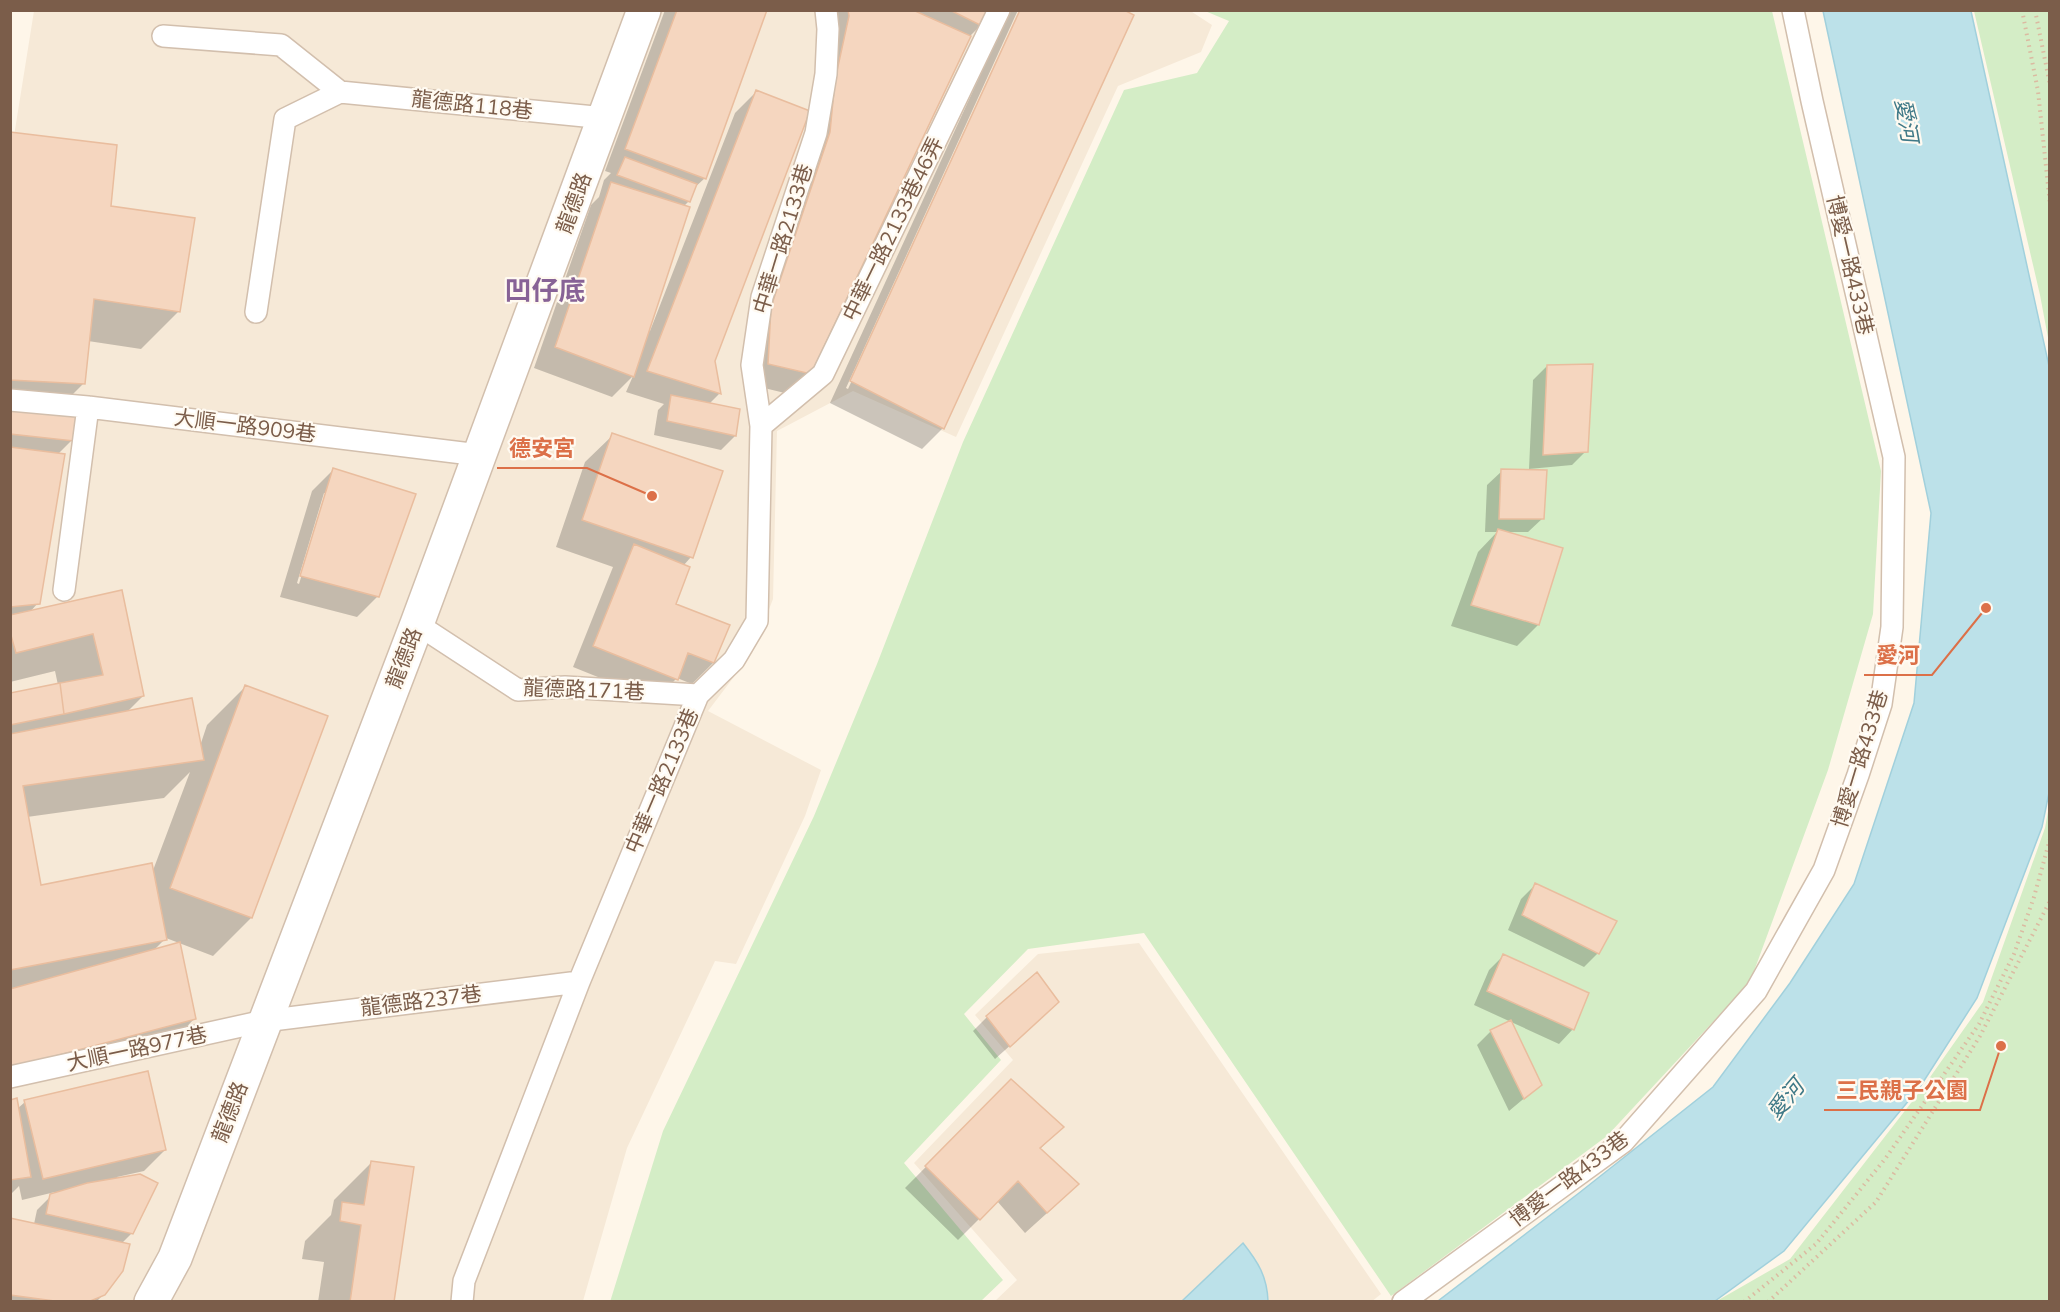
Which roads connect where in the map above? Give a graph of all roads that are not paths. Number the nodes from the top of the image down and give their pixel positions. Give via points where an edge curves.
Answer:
1 (644, 10) edge
2 (826, 10) edge
3 (999, 10) edge
4 (1793, 10) edge
5 (163, 36) dead end
6 (340, 92) junction
7 (605, 118) junction
8 (256, 312) dead end
9 (10, 400) edge
10 (88, 406) junction
11 (761, 426) junction
12 (479, 455) junction
13 (64, 590) dead end
14 (417, 624) junction
15 (698, 694) junction
16 (579, 982) junction
17 (264, 1021) junction
18 (10, 1077) edge
19 (153, 1301) edge
20 (462, 1302) edge
21 (1403, 1302) edge

1 - 7 street, 龍德路
2 - 11 lane, 中華一路2133巷 via 826,74 816,133 762,297 752,365
3 - 11 lane, 中華一路2133巷46弄 via 823,374
4 - 21 lane, 博愛一路433巷 via 1894,457 1892,627 1881,704 1824,870 1756,992 1623,1142
5 - 6 lane via 281,45
6 - 7 lane, 龍德路118巷
6 - 8 lane via 285,118
7 - 12 street, 龍德路
9 - 10 lane, 大順一路909巷
10 - 12 lane, 大順一路909巷
10 - 13 lane
11 - 15 lane, 中華一路2133巷 via 757,621 734,660
12 - 14 street, 龍德路
14 - 15 lane, 龍德路171巷 via 518,690 565,687
14 - 17 street, 龍德路
15 - 16 lane, 中華一路2133巷
16 - 17 lane, 龍德路237巷
16 - 20 lane, 中華一路2133巷 via 464,1281
17 - 18 lane, 大順一路977巷
17 - 19 street, 龍德路 via 175,1258

